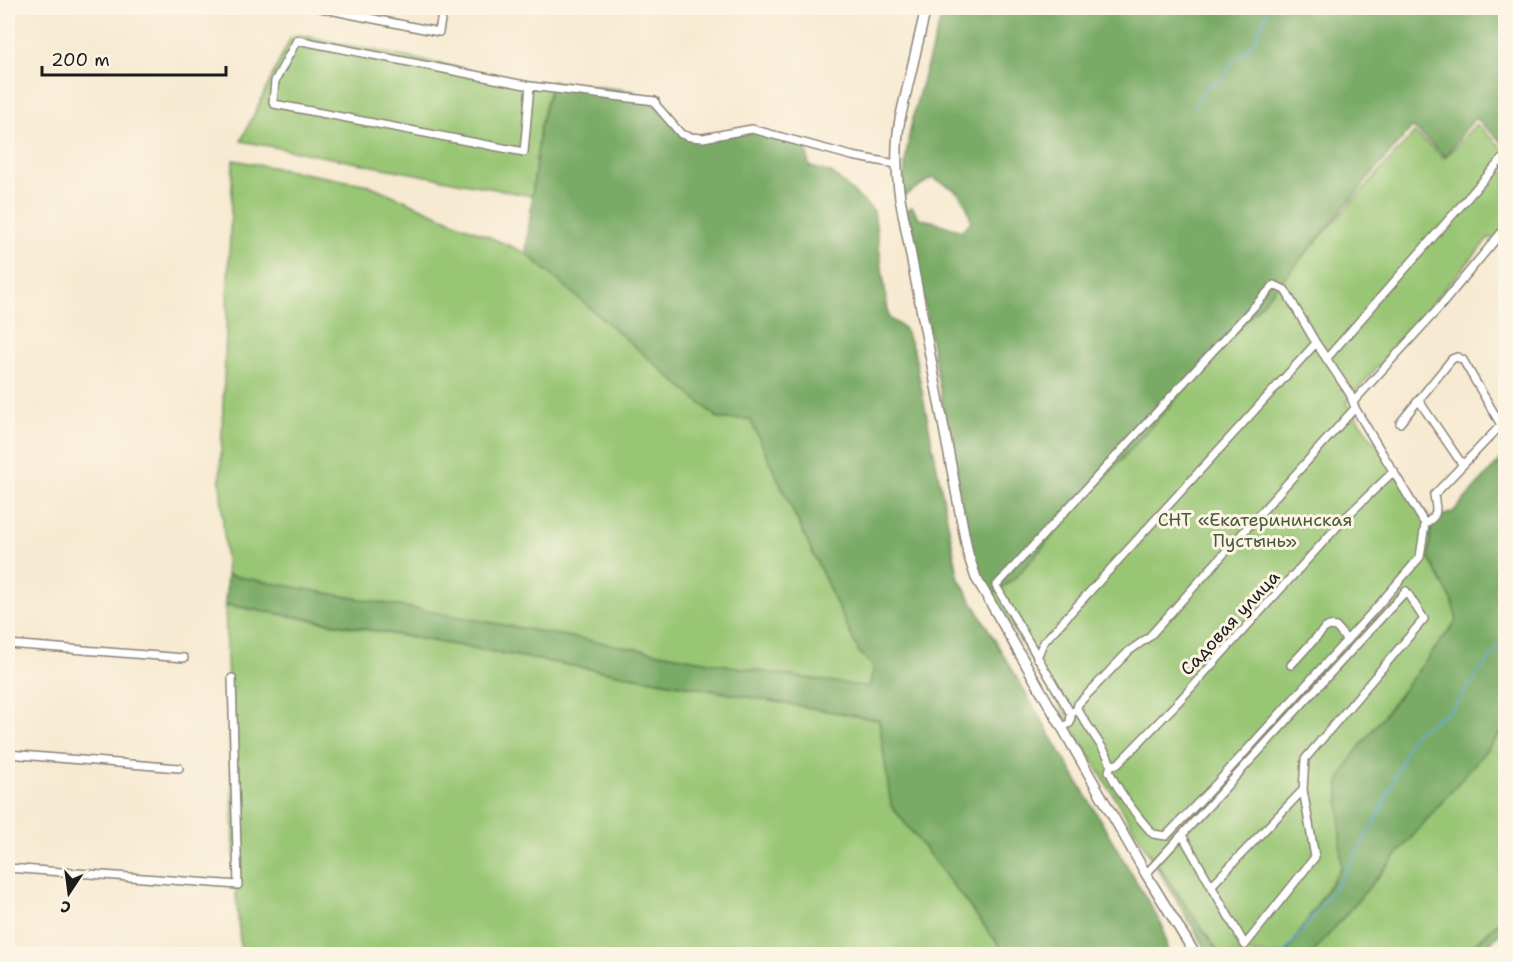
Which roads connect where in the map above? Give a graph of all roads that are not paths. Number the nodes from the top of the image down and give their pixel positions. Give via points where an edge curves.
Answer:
1 (321, 8) edge
2 (443, 8) edge
3 (926, 8) edge
4 (345, 10) edge
5 (530, 86) junction
6 (896, 164) junction
7 (1506, 164) edge
8 (1506, 227) edge
9 (1316, 343) junction
10 (1327, 358) junction
11 (1419, 400) junction
12 (1355, 404) junction
13 (1503, 422) edge
14 (1400, 423) dead end
15 (1462, 464) junction
16 (1394, 471) junction
17 (1425, 524) junction
18 (996, 586) junction
19 (988, 599) junction
20 (1347, 640) junction
21 (8, 645) edge
22 (184, 658) dead end
23 (1037, 658) junction
24 (1291, 665) dead end
25 (232, 678) dead end
26 (1074, 711) junction
27 (1063, 728) junction
28 (8, 754) edge
29 (1111, 765) junction
30 (179, 768) dead end
31 (1303, 790) junction
32 (1182, 835) junction
33 (8, 868) edge
34 (1146, 874) junction
35 (1212, 885) junction
36 (1195, 954) edge

1 - 4 street
2 - 4 street via 439,32
3 - 6 main road via 900,119
5 - 5 street via 297,40 275,81 273,102 524,152
5 - 6 street via 655,101 676,130 690,137 752,129 832,152
6 - 19 main road via 964,536 976,578
7 - 10 street via 1501,160
8 - 12 street
9 - 10 street
9 - 18 street via 1285,290 1274,285
9 - 23 street via 1043,643
10 - 12 street
11 - 13 street via 1457,357 1463,360
11 - 14 street
11 - 15 street
12 - 16 street
12 - 26 street via 1149,637 1129,651
13 - 15 street
15 - 17 street via 1434,495 1435,518
16 - 17 street
16 - 29 street, Садовая улица via 1346,517 1180,700 1118,764
17 - 20 street via 1420,557
18 - 19 street
18 - 23 street
19 - 27 main road
20 - 24 street via 1336,627 1329,626
20 - 29 street via 1166,836 1153,834 1135,813 1114,781 1109,771
21 - 22 street
23 - 26 street
25 - 33 street via 238,885
26 - 27 street via 1070,723
26 - 29 street
27 - 34 main road
28 - 30 street
31 - 32 street via 1305,759 1424,619 1406,591
31 - 35 street
31 - 35 street via 1315,857 1245,945
32 - 34 street
32 - 35 street
34 - 36 main road

